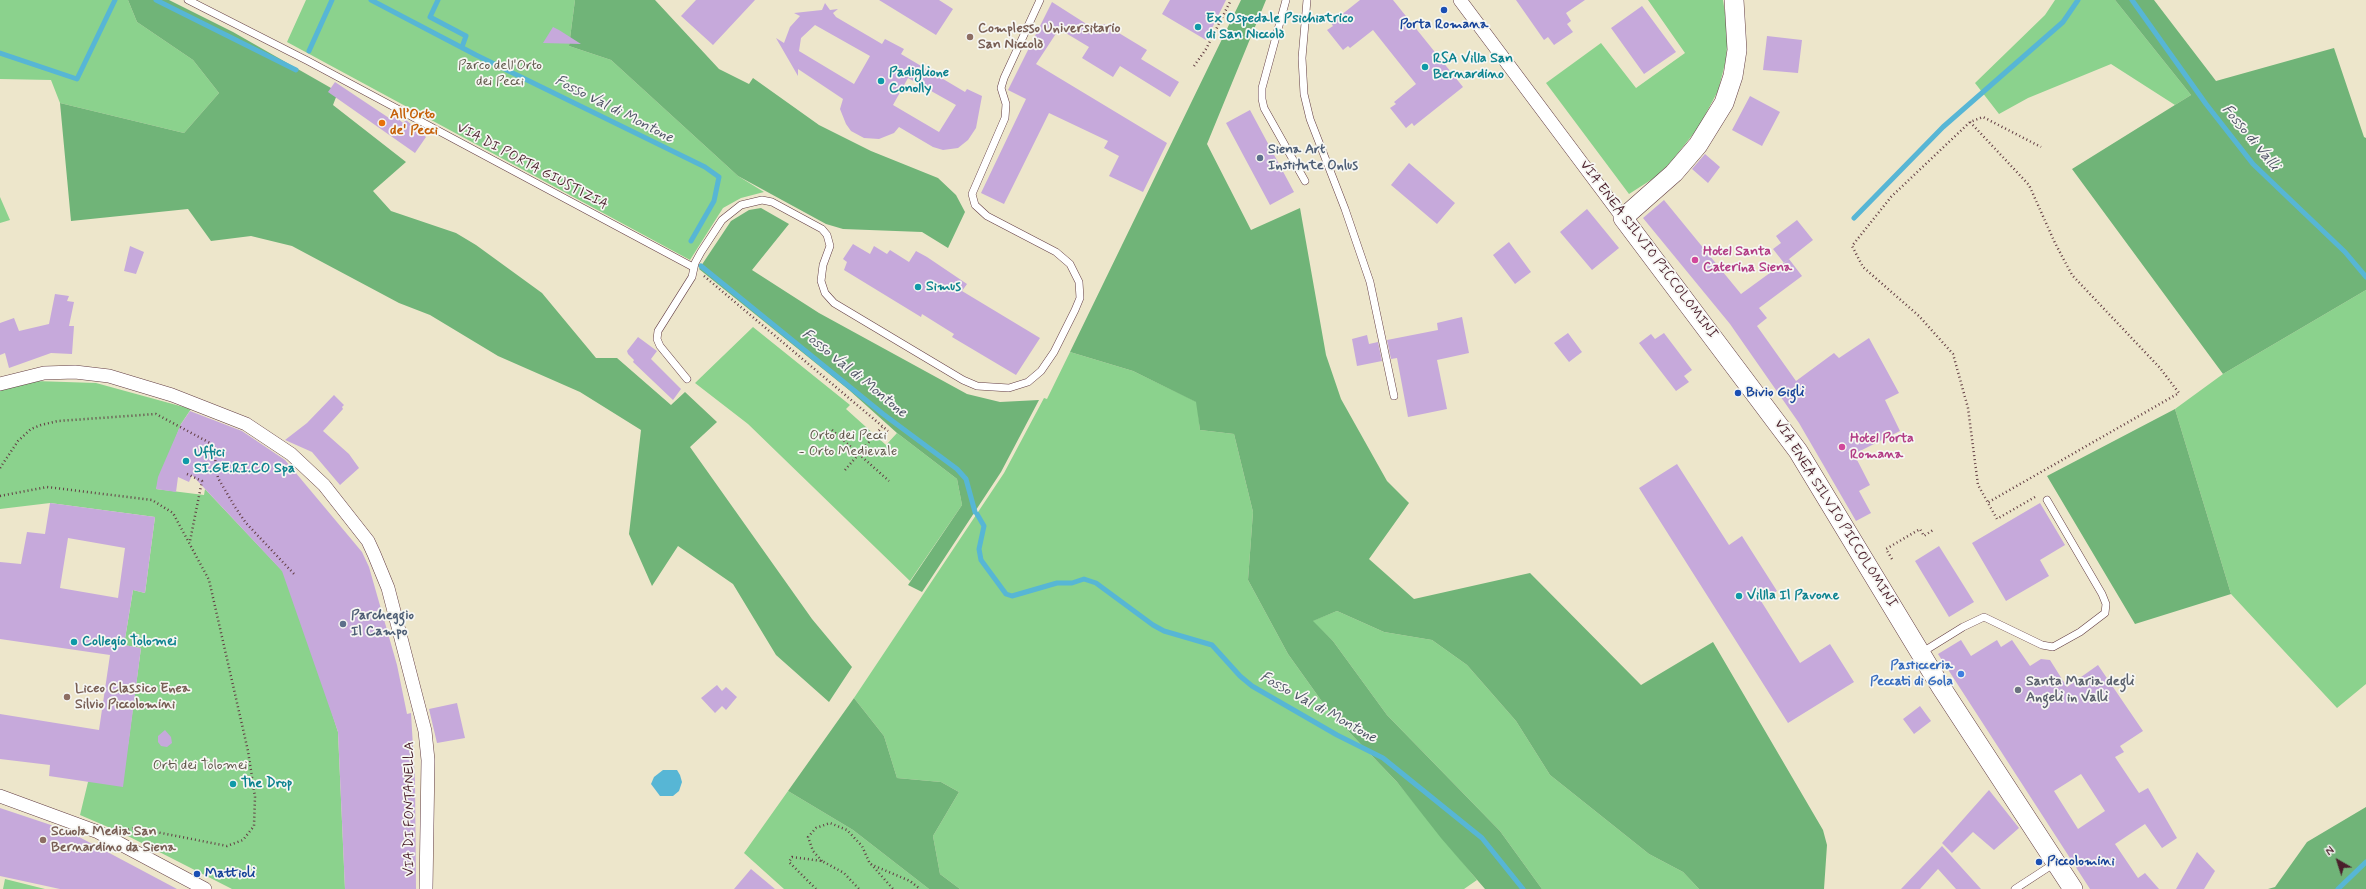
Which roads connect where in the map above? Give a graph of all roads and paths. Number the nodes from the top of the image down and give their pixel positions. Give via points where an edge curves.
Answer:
1 (188, 0) edge
2 (1040, 0) edge
3 (1231, 0) edge
4 (1286, 0) edge
5 (1307, 0) edge
6 (1460, 0) edge
7 (1734, 0) edge
8 (1194, 66) dead end
9 (1970, 122) junction
10 (2041, 147) dead end
11 (1305, 180) dead end
12 (1623, 218) junction
13 (693, 267) junction
14 (687, 379) dead end
15 (0, 384) edge
16 (1394, 396) dead end
17 (882, 427) junction
18 (832, 430) dead end
19 (888, 431) dead end
20 (859, 454) junction
21 (0, 468) edge
22 (845, 470) dead end
23 (187, 474) dead end
24 (889, 481) dead end
25 (0, 496) edge
26 (2047, 500) joint
27 (1987, 503) junction
28 (1933, 530) dead end
29 (190, 541) junction
30 (1892, 559) dead end
31 (295, 576) dead end
32 (1921, 653) junction
33 (0, 796) edge
34 (117, 841) junction
35 (822, 862) junction
36 (2055, 863) junction
37 (870, 864) junction
38 (205, 889) edge
39 (426, 889) edge
40 (816, 889) edge
41 (859, 889) edge
42 (893, 889) edge
43 (920, 889) edge
44 (2015, 889) edge
45 (2073, 889) edge

1 - 13 lane, VIA DI PORTA GIUSTIZIA via 308,61
2 - 13 lane via 1004,78 1001,88 1006,104 1005,118 972,194 975,205 983,213 1056,252 1070,264 1079,282 1080,298 1052,356 1041,371 1028,382 1009,388 977,386 834,302 825,293 821,281 822,269 830,246 827,235 822,228 767,200 741,205 722,220
3 - 8 path via 1208,46
4 - 11 lane via 1262,88 1262,99 1264,108
5 - 16 lane via 1302,58 1304,94 1310,119 1346,209 1372,287
6 - 12 street, VIA ENEA SILVIO PICCOLOMINI
7 - 12 main road via 1737,50 1733,76 1724,103 1698,145 1674,173
9 - 10 path via 1983,117
9 - 27 path via 1891,197 1852,246 1863,267 1920,316 1953,354 1968,408 1978,485
9 - 27 path via 2029,185 2072,275 2160,368 2179,393
12 - 32 main road, VIA ENEA SILVIO PICCOLOMINI via 1798,451
13 - 14 lane via 692,277 656,336 663,351
13 - 17 path
15 - 39 street, VIA DI FONTANELLA via 44,373 75,372 109,376 172,395 246,424 292,454 324,485 368,541 388,588 425,731 428,760
17 - 19 path
17 - 20 path
18 - 20 path
20 - 22 path
20 - 24 path
21 - 31 path via 18,441 31,429 41,425 65,420 156,414 210,443 218,478 235,507 246,523
23 - 29 path via 202,481
25 - 29 path via 47,487 152,500 173,513
26 - 27 path via 2042,493 1997,519
26 - 32 lane via 2102,594 2106,604 2105,613 2080,632 2053,647 2042,645 1984,617 1963,626
28 - 30 path via 1924,536 1920,529 1886,549
29 - 34 path via 213,594 251,766 255,797 254,826 243,840 232,845 136,828 124,831
32 - 36 main road, VIA ENEA SILVIO PICCOLOMINI
33 - 34 street via 77,823
34 - 38 street
35 - 37 path via 813,851 808,837 816,828 830,823 847,830 862,846
35 - 40 path via 792,857 789,862
35 - 41 path via 844,873
36 - 44 lane
36 - 45 main road, VIA ENEA SILVIO PICCOLOMINI
37 - 42 path
37 - 43 path via 910,881

